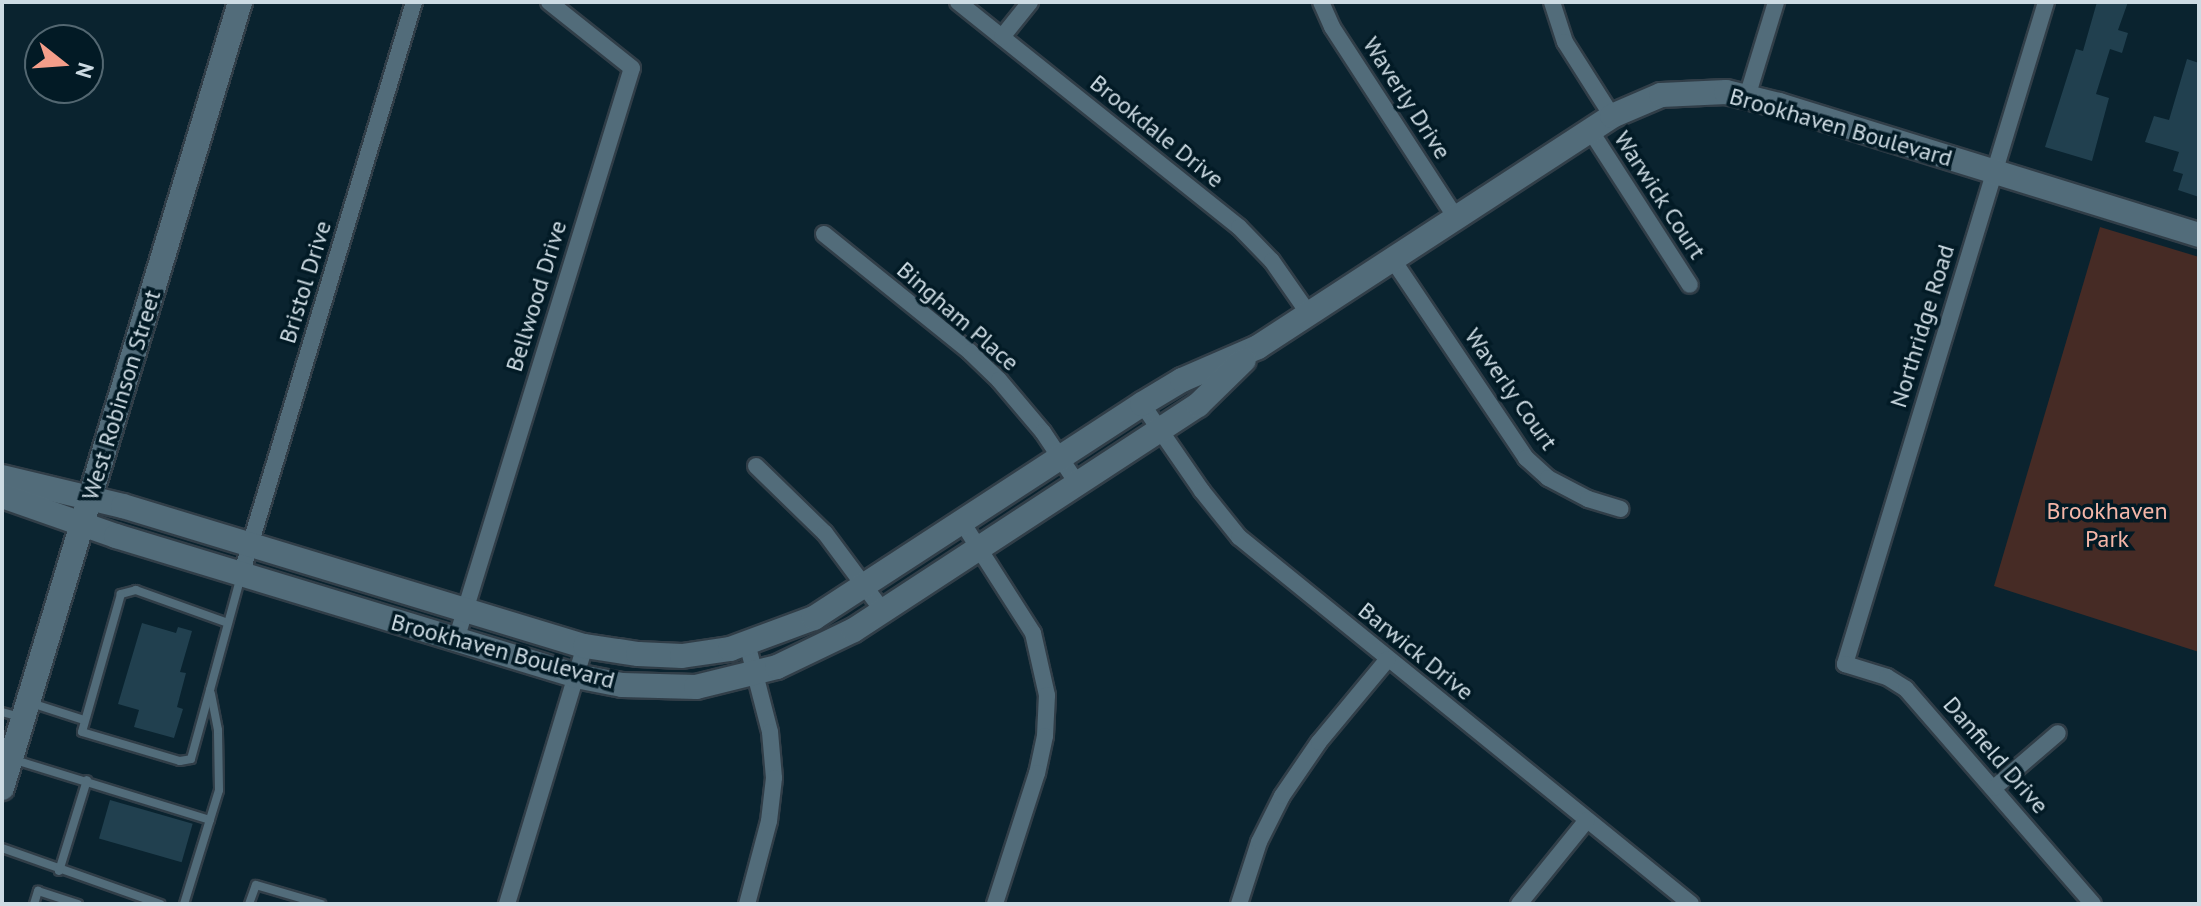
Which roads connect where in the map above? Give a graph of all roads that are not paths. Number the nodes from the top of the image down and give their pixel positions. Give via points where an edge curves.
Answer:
1 (240, 2) edge
2 (414, 2) edge
3 (549, 2) edge
4 (958, 2) edge
5 (1030, 2) edge
6 (1321, 2) edge
7 (1552, 2) edge
8 (1776, 2) edge
9 (2046, 2) edge
10 (1002, 37) junction
11 (1747, 97) junction
12 (1612, 116) junction
13 (1590, 130) junction
14 (1994, 173) junction
15 (1456, 218) junction
16 (824, 234) dead end
17 (2199, 235) edge
18 (1393, 260) junction
19 (1690, 285) dead end
20 (1309, 314) junction
21 (1258, 347) junction
22 (1142, 404) junction
23 (1160, 430) junction
24 (1059, 456) junction
25 (756, 466) dead end
26 (2, 477) edge
27 (1077, 483) junction
28 (2, 496) edge
29 (90, 498) junction
30 (1621, 509) dead end
31 (962, 522) junction
32 (82, 525) junction
33 (251, 545) junction
34 (980, 548) junction
35 (317, 566) junction
36 (241, 575) junction
37 (865, 584) junction
38 (309, 596) junction
39 (464, 611) junction
40 (883, 611) junction
41 (228, 623) junction
42 (456, 640) junction
43 (747, 643) junction
44 (585, 646) junction
45 (1388, 659) junction
46 (1845, 664) joint
47 (756, 675) junction
48 (576, 676) junction
49 (210, 690) junction
50 (18, 711) edge
51 (84, 720) junction
52 (2058, 733) dead end
53 (11, 759) junction
54 (87, 780) junction
55 (2, 788) edge
56 (1994, 788) junction
57 (210, 820) junction
58 (1587, 820) junction
59 (2, 848) edge
60 (59, 871) junction
61 (34, 904) edge
62 (78, 904) edge
63 (160, 904) edge
64 (184, 904) edge
65 (249, 904) edge
66 (321, 904) edge
67 (507, 904) edge
68 (747, 904) edge
69 (995, 904) edge
70 (1239, 904) edge
71 (1519, 904) edge
72 (1691, 904) edge
73 (2093, 904) edge

1 - 29 street, West Robinson Street
2 - 33 street, Bristol Drive
3 - 39 street, Bellwood Drive via 632,68
4 - 10 street, Brookdale Drive
5 - 10 street
6 - 15 street, Waverly Drive
7 - 12 street via 1565,42
8 - 11 street
9 - 14 street, Northridge Road
10 - 20 street, Brookdale Drive via 1247,235
11 - 12 street, Brookhaven Boulevard via 1683,92
11 - 14 street, Brookhaven Boulevard
12 - 13 street, Brookhaven Boulevard
13 - 15 street, Brookhaven Boulevard
13 - 19 street, Warwick Court
14 - 17 street, Brookhaven Boulevard
14 - 46 street, Northridge Road
15 - 18 street, Brookhaven Boulevard
16 - 24 street, Bingham Place via 970,352 1022,406
18 - 20 street, Brookhaven Boulevard
18 - 30 street, Waverly Court via 1526,458 1548,478
20 - 21 street, Brookhaven Boulevard
21 - 22 street, Brookhaven Boulevard
21 - 23 street, Brookhaven Boulevard via 1198,405
22 - 23 street, Barwick Drive
22 - 24 street, Brookhaven Boulevard
23 - 27 street, Brookhaven Boulevard
23 - 45 street, Barwick Drive via 1239,537
24 - 27 street, Bingham Place
24 - 31 street, Brookhaven Boulevard
25 - 37 street via 825,533
26 - 29 street, Brookhaven Boulevard
27 - 34 street, Brookhaven Boulevard
28 - 32 street, Brookhaven Boulevard
29 - 32 street, West Robinson Street
29 - 33 street, Brookhaven Boulevard
31 - 34 street
31 - 37 street, Brookhaven Boulevard
32 - 36 street, Brookhaven Boulevard
32 - 50 street, West Robinson Street
33 - 35 street, Brookhaven Boulevard
33 - 36 street, Bristol Drive
34 - 40 street, Brookhaven Boulevard
34 - 69 street via 1033,633 1047,695 1037,773
35 - 38 lane
35 - 39 street, Brookhaven Boulevard
36 - 38 street, Brookhaven Boulevard
36 - 41 lane
37 - 40 street
37 - 43 street, Brookhaven Boulevard via 814,618
38 - 42 street, Brookhaven Boulevard
39 - 42 street, Bellwood Drive
39 - 44 street, Brookhaven Boulevard
40 - 47 street, Brookhaven Boulevard via 825,647
41 - 49 lane
41 - 51 lane via 136,590 121,594
42 - 48 street, Brookhaven Boulevard
43 - 44 street, Brookhaven Boulevard via 682,656
43 - 47 street
44 - 48 street
45 - 58 street, Barwick Drive
45 - 70 street via 1282,796 1259,842
46 - 56 street, Danfield Drive via 1906,689
47 - 48 street, Brookhaven Boulevard via 672,688
47 - 68 street via 774,778 769,821
48 - 67 street
49 - 51 lane via 191,759 180,761 82,732
49 - 57 lane via 218,730 219,790
50 - 51 lane
50 - 53 street, West Robinson Street
52 - 56 street
53 - 54 lane
53 - 55 street, West Robinson Street
54 - 57 lane
54 - 60 lane
56 - 73 street, Danfield Drive
57 - 64 lane
58 - 71 street
58 - 72 street, Barwick Drive
59 - 60 lane
60 - 63 lane
61 - 62 lane via 38,891
65 - 66 lane via 256,885

